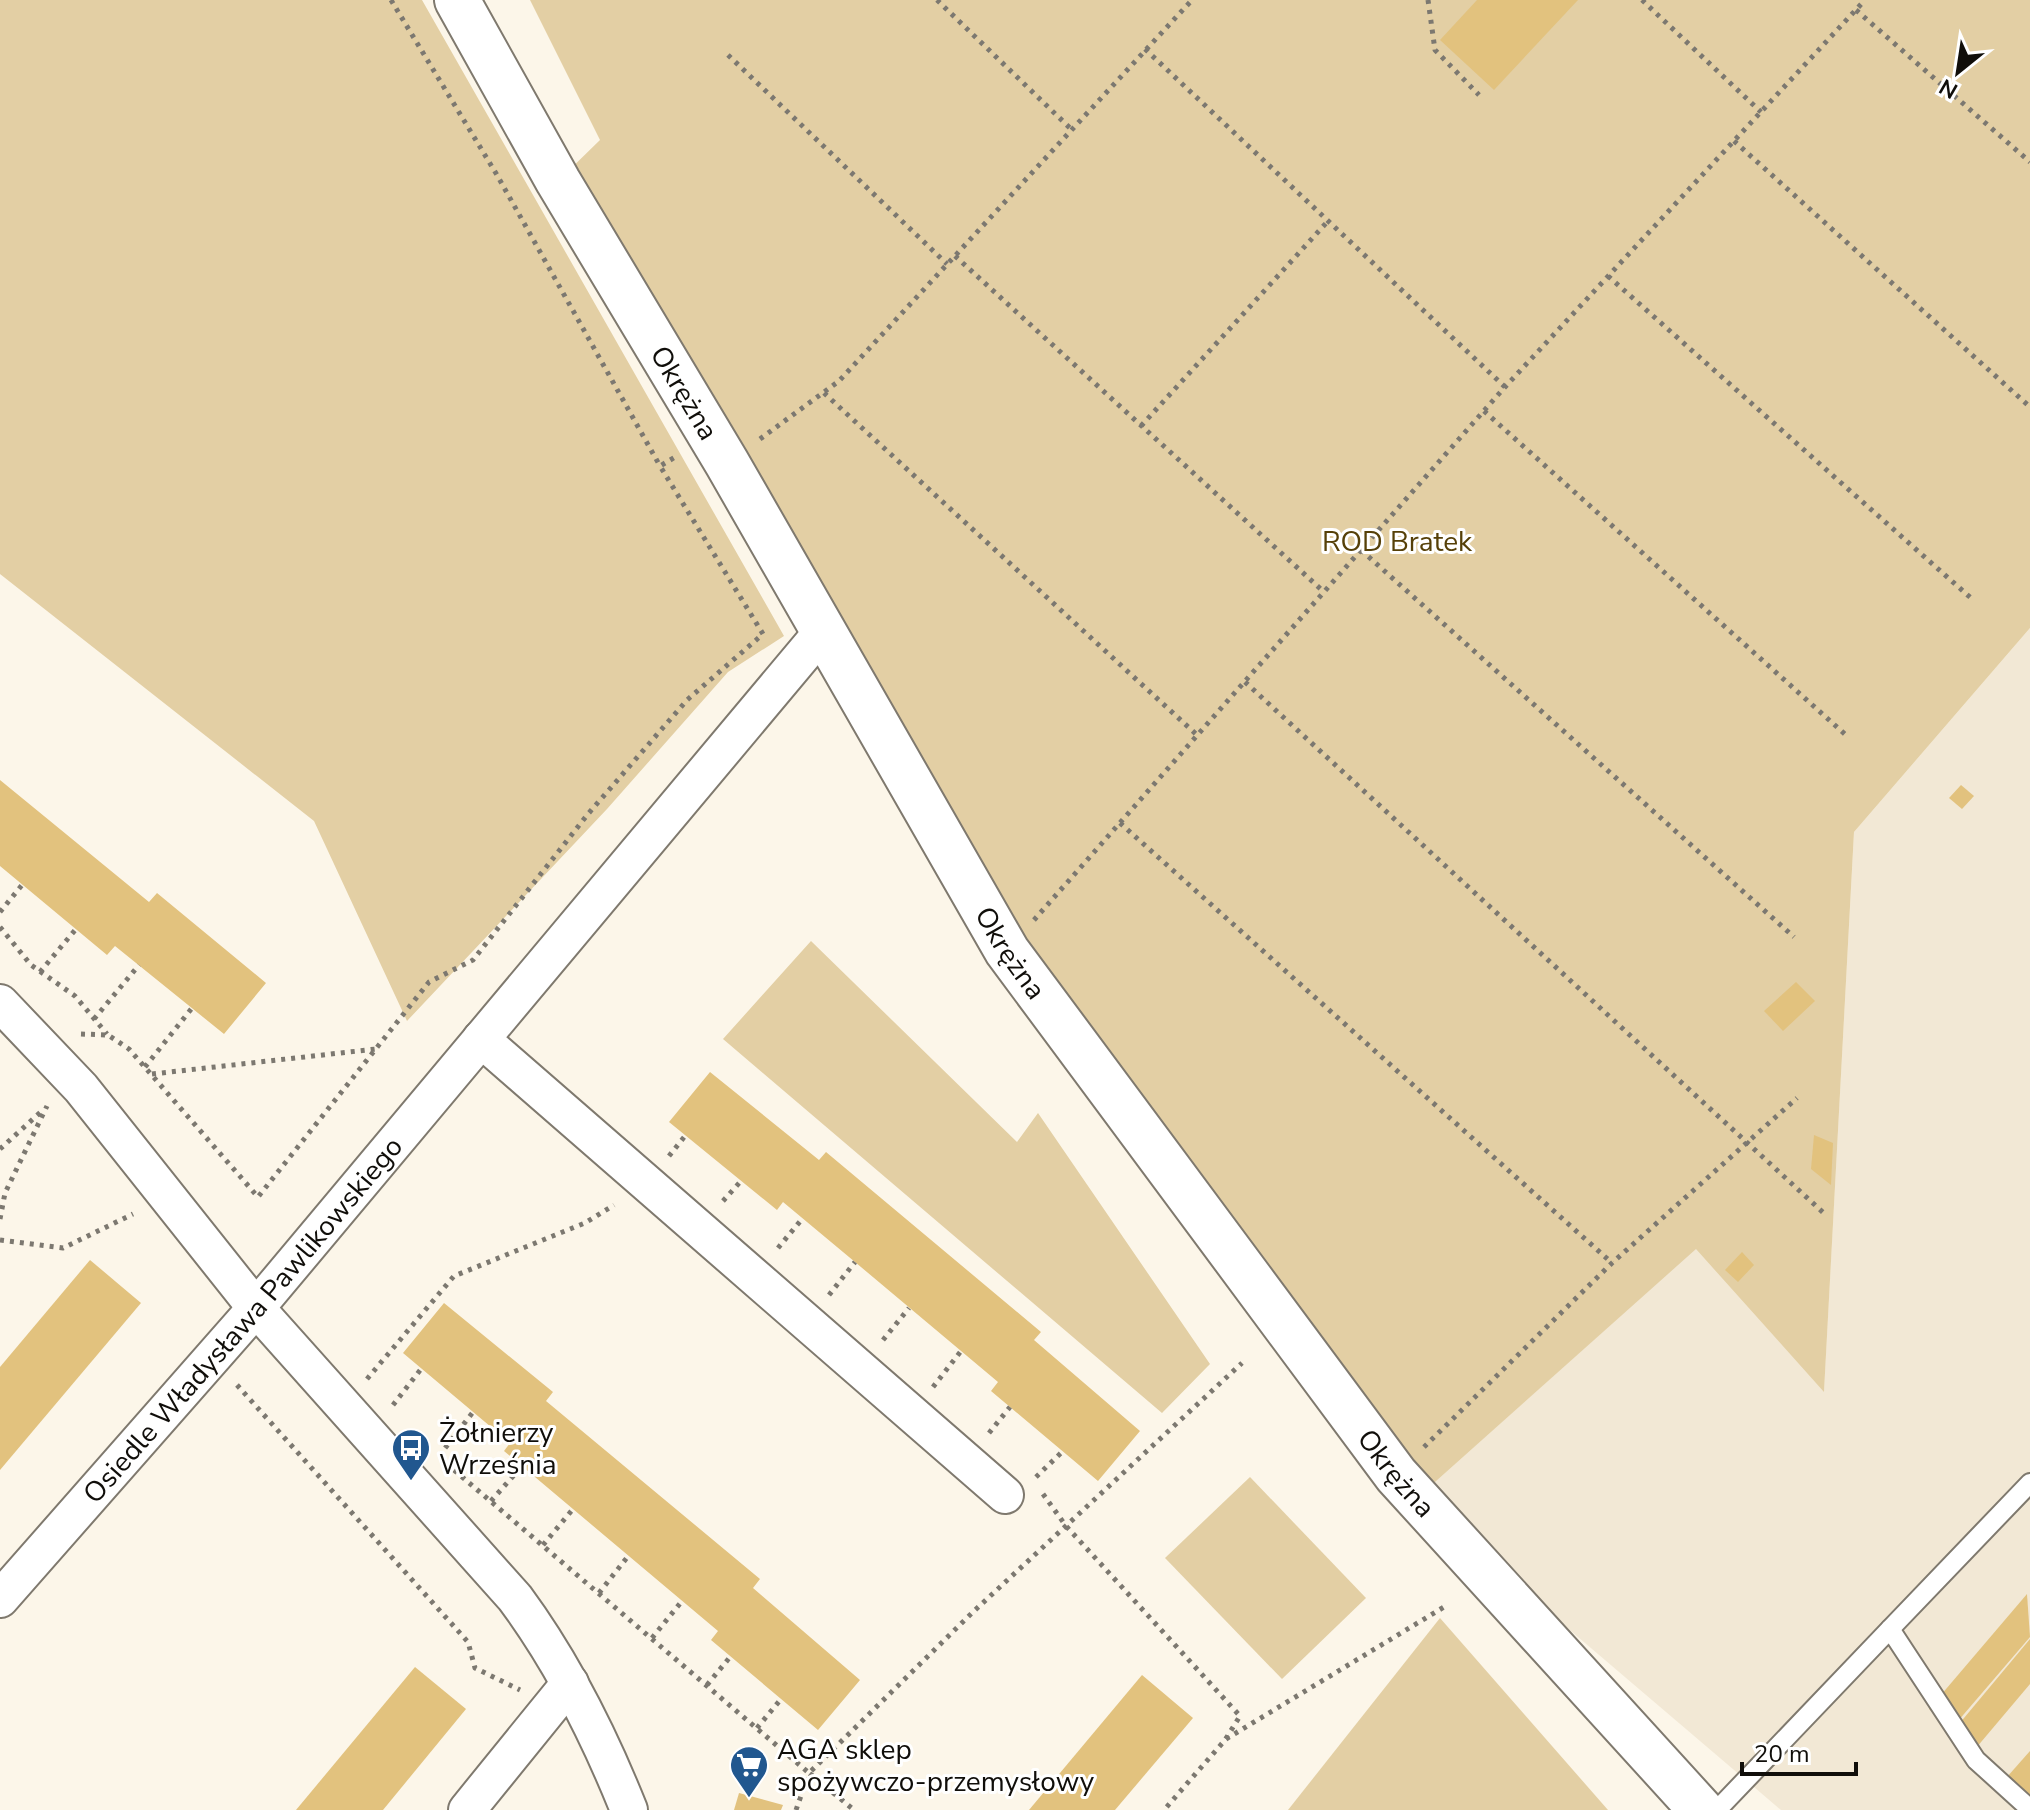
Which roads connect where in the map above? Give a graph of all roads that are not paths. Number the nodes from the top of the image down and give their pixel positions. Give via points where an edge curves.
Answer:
1 (457, 0) edge
2 (823, 631) junction
3 (0, 1003) edge
4 (481, 1039) junction
5 (256, 1308) junction
6 (2030, 1483) edge
7 (1019, 1488) road end
8 (0, 1599) edge
9 (1890, 1629) junction
10 (570, 1683) junction
11 (2030, 1809) edge
12 (467, 1810) edge
13 (629, 1810) edge
14 (1701, 1810) edge
15 (1717, 1810) edge

1 - 2 street, Okrężna
2 - 4 street, Osiedle Władysława Pawlikowskiego
2 - 14 street, Okrężna via 1007,951 1396,1475
3 - 5 street via 81,1088
4 - 5 street, Osiedle Władysława Pawlikowskiego
4 - 7 street via 647,1184
5 - 8 street, Osiedle Władysława Pawlikowskiego
5 - 10 street via 515,1598
6 - 9 lane
9 - 11 lane via 1976,1760
9 - 15 lane
10 - 12 street
10 - 13 street

